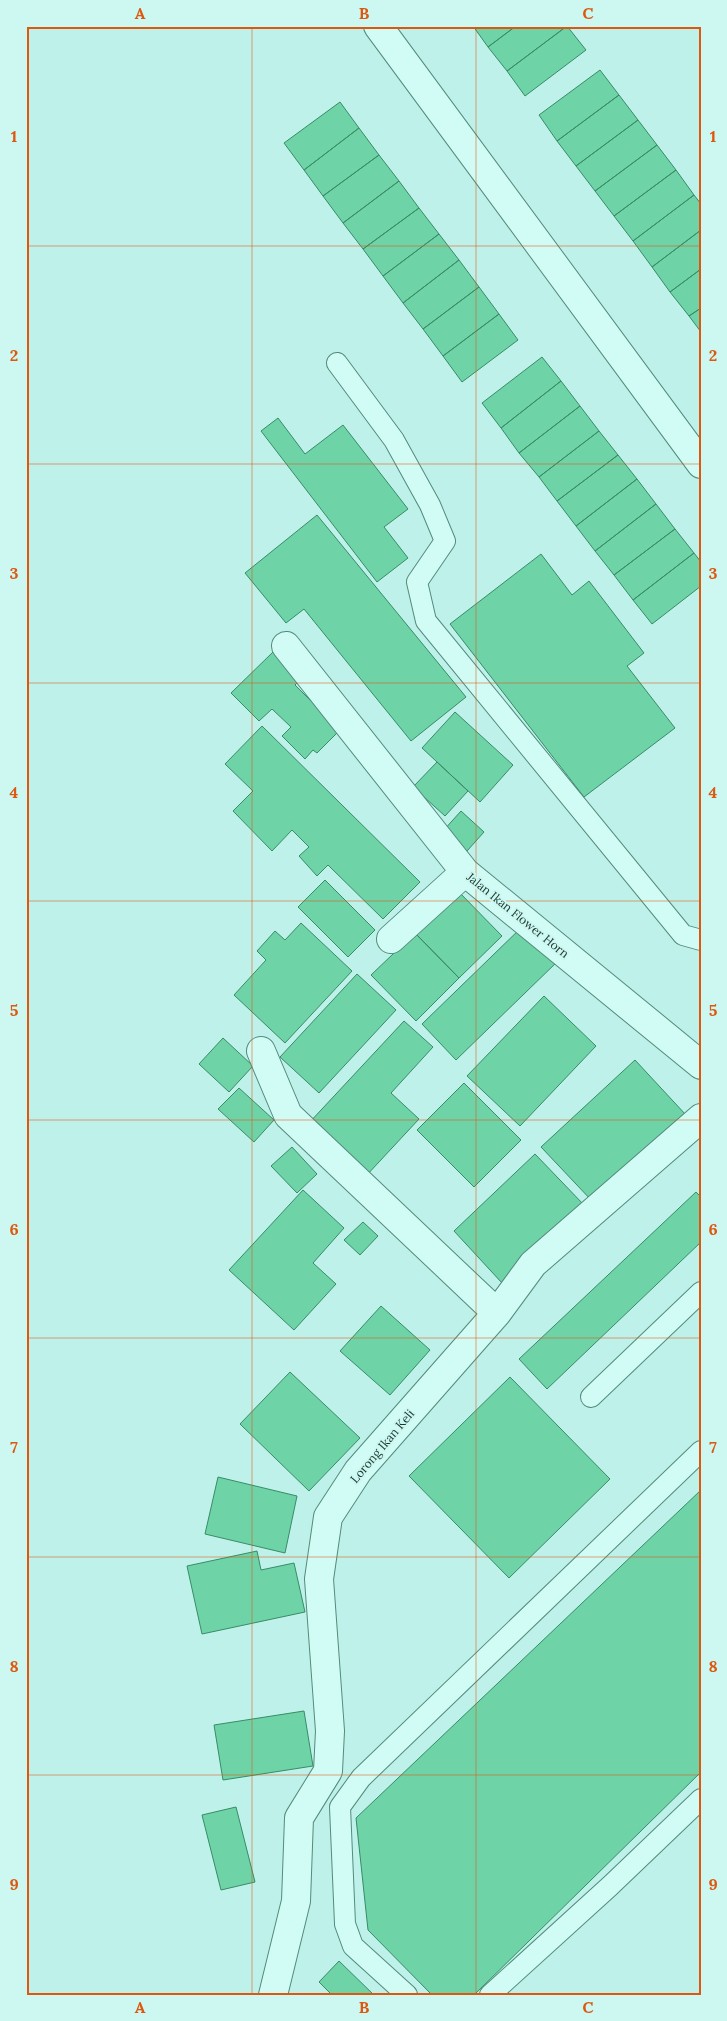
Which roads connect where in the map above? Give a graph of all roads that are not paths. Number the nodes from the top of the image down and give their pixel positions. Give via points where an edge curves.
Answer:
1 (378, 26) edge
2 (337, 363) dead end
3 (701, 464) edge
4 (286, 646) dead end
5 (465, 872) junction
6 (391, 939) dead end
7 (701, 940) edge
8 (261, 1051) dead end
9 (701, 1065) edge
10 (701, 1118) edge
11 (701, 1292) edge
12 (497, 1313) junction
13 (591, 1397) dead end
14 (701, 1451) edge
15 (701, 1799) edge
16 (273, 1995) edge
17 (407, 1995) edge
18 (490, 1995) edge

1 - 3 street
2 - 7 lane via 394,440 430,505 445,541 417,582 426,621 683,935
4 - 5 street, Jalan Ikan Flower Horn
5 - 6 street
5 - 9 street, Jalan Ikan Flower Horn
8 - 12 street via 288,1115
10 - 12 street, Lorong Ikan Keli via 533,1264
11 - 13 lane
12 - 16 street, Lorong Ikan Keli via 358,1470 328,1517 319,1579 330,1731 328,1771 299,1818 296,1901
14 - 17 lane via 361,1778 340,1806 345,1924 353,1946
15 - 18 lane

